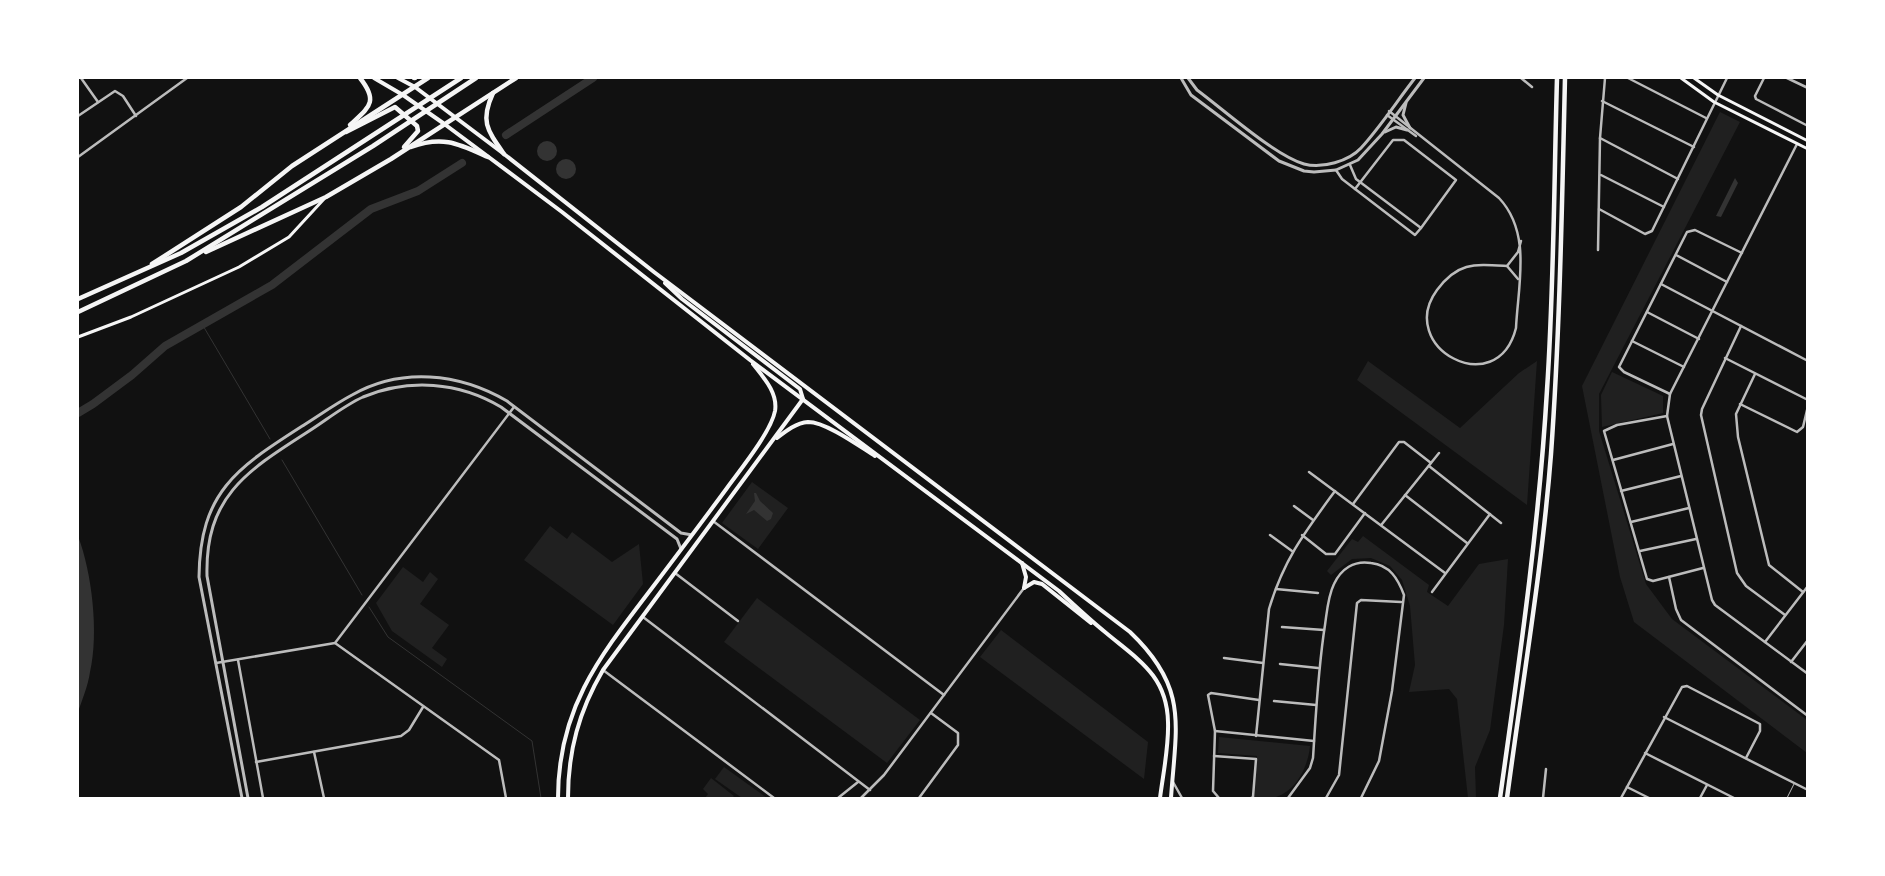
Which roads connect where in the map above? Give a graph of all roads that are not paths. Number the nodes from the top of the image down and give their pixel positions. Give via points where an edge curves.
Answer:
1 (80, 78) edge
2 (187, 78) edge
3 (360, 78) edge
4 (374, 78) edge
5 (398, 78) edge
6 (428, 78) edge
7 (461, 78) edge
8 (476, 78) edge
9 (516, 78) edge
10 (1181, 78) edge
11 (1188, 78) edge
12 (1415, 78) edge
13 (1424, 78) edge
14 (1522, 78) edge
15 (1556, 78) edge
16 (1565, 78) edge
17 (1605, 78) edge
18 (1628, 78) edge
19 (1681, 78) edge
20 (1694, 78) edge
21 (1727, 78) edge
22 (1764, 78) edge
23 (1787, 78) edge
24 (415, 87) junction
25 (1532, 87) dead end
26 (1808, 88) edge
27 (494, 92) junction
28 (403, 95) junction
29 (1718, 95) junction
30 (1408, 98) junction
31 (1602, 101) junction
32 (98, 102) junction
33 (1714, 102) junction
34 (1388, 113) junction
35 (78, 116) edge
36 (136, 116) junction
37 (454, 116) junction
38 (1393, 117) junction
39 (1706, 118) junction
40 (443, 123) junction
41 (1808, 126) edge
42 (1409, 129) junction
43 (342, 133) junction
44 (1382, 134) junction
45 (1798, 136) junction
46 (1600, 138) junction
47 (1808, 141) edge
48 (1798, 144) junction
49 (1694, 147) junction
50 (1808, 149) edge
51 (402, 151) junction
52 (504, 154) junction
53 (78, 157) edge
54 (488, 157) junction
55 (392, 159) junction
56 (1350, 165) junction
57 (1336, 170) junction
58 (1600, 175) junction
59 (1678, 179) junction
60 (1361, 183) junction
61 (1355, 189) junction
62 (326, 197) junction
63 (1664, 207) junction
64 (1599, 209) junction
65 (1420, 228) junction
66 (1521, 241) junction
67 (1598, 250) dead end
68 (1742, 254) junction
69 (1676, 255) junction
70 (186, 261) junction
71 (1508, 266) junction
72 (141, 271) junction
73 (654, 272) junction
74 (1518, 280) junction
75 (1727, 282) junction
76 (1661, 284) junction
77 (78, 299) edge
78 (1712, 311) junction
79 (78, 312) edge
80 (1647, 312) junction
81 (1741, 326) junction
82 (78, 337) edge
83 (1699, 339) junction
84 (1632, 341) junction
85 (1725, 358) junction
86 (750, 360) junction
87 (1807, 361) edge
88 (1684, 367) junction
89 (1754, 374) junction
90 (426, 376) junction
91 (426, 385) junction
92 (1670, 394) junction
93 (803, 399) junction
94 (1808, 400) edge
95 (1740, 404) junction
96 (1808, 406) edge
97 (514, 407) junction
98 (510, 413) junction
99 (1667, 416) junction
100 (773, 442) junction
101 (1674, 444) junction
102 (1438, 453) dead end
103 (1613, 460) junction
104 (890, 464) junction
105 (1430, 465) junction
106 (1309, 472) dead end
107 (1681, 476) junction
108 (1335, 490) junction
109 (1621, 491) junction
110 (1405, 496) junction
111 (1353, 504) junction
112 (1294, 506) dead end
113 (1689, 508) junction
114 (1365, 513) junction
115 (1490, 514) junction
116 (1313, 520) junction
117 (713, 521) junction
118 (1631, 522) junction
119 (1501, 523) dead end
120 (1382, 525) junction
121 (693, 535) junction
122 (1270, 535) dead end
123 (1302, 536) junction
124 (1696, 539) junction
125 (1467, 544) junction
126 (681, 550) junction
127 (1292, 551) junction
128 (1640, 551) junction
129 (1022, 562) junction
130 (1703, 568) junction
131 (1445, 572) junction
132 (675, 573) junction
133 (1669, 577) junction
134 (1808, 586) edge
135 (1024, 588) junction
136 (1276, 589) junction
137 (1318, 592) dead end
138 (1432, 592) dead end
139 (1803, 592) junction
140 (1401, 602) junction
141 (1785, 615) junction
142 (642, 616) junction
143 (738, 621) dead end
144 (1282, 627) dead end
145 (1324, 630) junction
146 (1104, 632) junction
147 (1808, 640) edge
148 (1764, 642) junction
149 (335, 643) junction
150 (1224, 658) dead end
151 (238, 659) junction
152 (223, 662) junction
153 (1791, 662) junction
154 (216, 663) junction
155 (1263, 663) junction
156 (1280, 664) dead end
157 (1319, 668) junction
158 (603, 670) junction
159 (1808, 674) edge
160 (944, 694) junction
161 (1259, 700) junction
162 (1274, 701) dead end
163 (1316, 705) junction
164 (423, 707) junction
165 (930, 713) junction
166 (1808, 716) edge
167 (1664, 717) junction
168 (1215, 731) junction
169 (1256, 736) junction
170 (1314, 741) junction
171 (314, 752) junction
172 (1645, 753) junction
173 (1214, 756) junction
174 (1746, 758) junction
175 (256, 762) junction
176 (1546, 769) dead end
177 (1172, 781) junction
178 (858, 782) junction
179 (1794, 784) junction
180 (1707, 785) junction
181 (1627, 787) junction
182 (870, 790) junction
183 (1808, 790) edge
184 (242, 798) edge
185 (248, 798) edge
186 (263, 798) edge
187 (324, 798) edge
188 (506, 798) edge
189 (558, 798) edge
190 (568, 798) edge
191 (774, 798) edge
192 (838, 798) edge
193 (861, 798) edge
194 (919, 798) edge
195 (1160, 798) edge
196 (1171, 798) edge
197 (1182, 798) edge
198 (1220, 798) edge
199 (1251, 798) edge
200 (1288, 798) edge
201 (1326, 798) edge
202 (1361, 798) edge
203 (1500, 798) edge
204 (1507, 798) edge
205 (1543, 798) edge
206 (1621, 798) edge
207 (1649, 798) edge
208 (1700, 798) edge
209 (1734, 798) edge
210 (1787, 798) edge

1 - 32 street
2 - 36 street
3 - 43 highway via 371,94 368,109
4 - 28 main road
5 - 24 main road
6 - 24 highway
7 - 72 highway via 262,207
8 - 70 highway via 373,146
9 - 27 highway
10 - 57 street via 1192,95 1280,161 1304,171
11 - 34 street via 1197,90 1284,155 1306,164 1330,164 1344,160 1360,149
12 - 34 street
13 - 30 street
14 - 25 street
15 - 203 highway via 1548,389 1523,634
16 - 204 highway via 1556,371 1550,456 1541,548
17 - 31 street
18 - 39 street
19 - 33 main road
20 - 29 main road
21 - 29 street
22 - 41 street via 1755,96
23 - 26 street
24 - 28 highway
24 - 37 main road
27 - 37 highway
27 - 52 highway via 486,110 486,126
28 - 40 main road
28 - 43 highway
29 - 33 street
29 - 45 main road
30 - 38 street
30 - 42 street via 1403,115
31 - 46 street
31 - 49 street
32 - 35 street
32 - 36 street via 111,92 119,92
33 - 39 street
33 - 48 main road
34 - 38 street
36 - 53 street
37 - 40 highway
37 - 52 main road
38 - 42 street
38 - 44 street
39 - 49 street
40 - 51 highway
40 - 54 main road
42 - 44 street via 1396,127
42 - 66 street via 1500,198 1512,215
43 - 55 highway via 390,108 399,109 418,126 418,131
43 - 72 highway via 292,166 241,207
44 - 56 street
45 - 47 main road
45 - 48 main road
46 - 58 street
46 - 59 street
48 - 50 main road
48 - 68 street
49 - 59 street
51 - 54 highway via 427,141 440,140
51 - 55 highway
52 - 73 main road
54 - 86 main road
55 - 62 highway
56 - 57 street
56 - 60 street via 1353,175
57 - 61 street
58 - 63 street
58 - 64 street
59 - 63 street
60 - 61 street
60 - 65 street
60 - 65 street via 1393,140 1404,140 1456,180
61 - 65 street via 1415,235
62 - 70 highway
62 - 82 main road via 289,237 239,267 131,317
63 - 64 street via 1652,231 1645,234
64 - 67 street
66 - 71 street
66 - 74 street
68 - 69 street via 1695,230 1687,232
68 - 75 street
69 - 75 street
69 - 76 street
70 - 79 highway
71 - 74 street
71 - 74 street via 1474,265 1452,272 1429,301 1425,321 1437,345 1452,358 1468,363 1487,365 1502,355 1512,342 1516,328
72 - 77 highway
73 - 93 main road via 682,299 800,389
73 - 177 main road via 1115,618 1145,646 1160,665 1174,700 1177,718
75 - 78 street
76 - 78 street
76 - 80 street
78 - 81 street
78 - 83 street
80 - 83 street
80 - 84 street
81 - 85 street
81 - 87 street
83 - 88 street
84 - 88 street
84 - 92 street via 1620,367
85 - 89 street
85 - 141 street via 1701,415 1737,573 1746,586
86 - 93 main road
86 - 121 main road via 772,392 775,412 741,470
88 - 92 street
89 - 94 street
89 - 95 street
90 - 91 street
90 - 97 street via 460,380
90 - 154 street via 377,384 352,395 252,459 223,489 204,528 199,555 199,577
91 - 98 street via 454,387 484,396
91 - 152 street via 388,388 362,398 252,469 229,493 211,530 206,556
92 - 99 street
93 - 100 main road
93 - 104 main road
95 - 96 street via 1793,431 1802,429
95 - 139 street via 1736,429 1766,558 1771,567
97 - 98 street
97 - 121 street via 681,534
98 - 126 street via 677,539
98 - 149 street
99 - 101 street
99 - 103 street via 1617,425 1604,431
100 - 104 main road via 798,425 809,422 822,425
100 - 117 main road
101 - 103 street
101 - 107 street
102 - 105 street
103 - 109 street
104 - 129 main road
105 - 110 street
105 - 111 street via 1404,442 1399,442
105 - 115 street
106 - 108 street
107 - 109 street
107 - 113 street
108 - 111 street
108 - 116 street
109 - 118 street
110 - 120 street
110 - 125 street
111 - 114 street
112 - 116 street
113 - 118 street
113 - 124 street
114 - 120 street
114 - 123 street via 1335,554 1326,554
115 - 119 street
115 - 125 street
116 - 123 street
117 - 132 main road
117 - 160 street
118 - 128 street
120 - 131 street
121 - 126 main road
122 - 127 street
123 - 127 street
124 - 128 street
124 - 130 street
125 - 131 street
126 - 189 main road via 606,647 584,687 565,735
127 - 136 street
128 - 133 street via 1646,577 1653,581
129 - 135 main road via 1026,577
129 - 146 main road
130 - 133 street
130 - 148 street via 1715,605
131 - 138 street
132 - 142 main road
132 - 143 street
133 - 166 street via 1681,620
134 - 139 street
135 - 146 main road via 1034,582 1042,584
135 - 160 street
136 - 137 street
136 - 155 street via 1269,609
139 - 141 street
140 - 145 street via 1404,595 1400,583 1389,570 1375,563 1356,563 1342,572 1334,583
140 - 201 street via 1361,600 1357,603 1339,774
140 - 202 street via 1392,691 1379,760
141 - 148 street
142 - 158 main road
142 - 178 street
144 - 145 street
145 - 157 street
146 - 195 main road via 1149,669 1162,690 1168,723
147 - 153 street
148 - 153 street
149 - 151 street
149 - 164 street
150 - 155 street
151 - 152 street
151 - 175 street
152 - 154 street
152 - 185 street
153 - 159 street
154 - 184 street
155 - 161 street
156 - 157 street
157 - 163 street
158 - 190 main road via 578,724 570,755
158 - 191 street
160 - 165 street
161 - 168 street via 1209,693
161 - 169 street
162 - 163 street
163 - 170 street
164 - 171 street via 409,730 401,736
164 - 188 street via 499,760
165 - 182 street
165 - 194 street via 958,733 960,738
167 - 172 street
167 - 174 street
167 - 174 street via 1677,692 1687,686 1760,724
168 - 169 street
168 - 173 street
169 - 170 street
170 - 200 street via 1310,768
171 - 175 street
171 - 187 street
172 - 180 street
172 - 181 street
173 - 198 street via 1213,791
173 - 199 street via 1256,759
174 - 179 street
175 - 186 street
176 - 205 street
177 - 196 main road
177 - 197 street
178 - 182 street
178 - 192 street
179 - 183 street
179 - 210 lane
180 - 208 street
180 - 209 street
181 - 206 street
181 - 207 street
182 - 193 street

